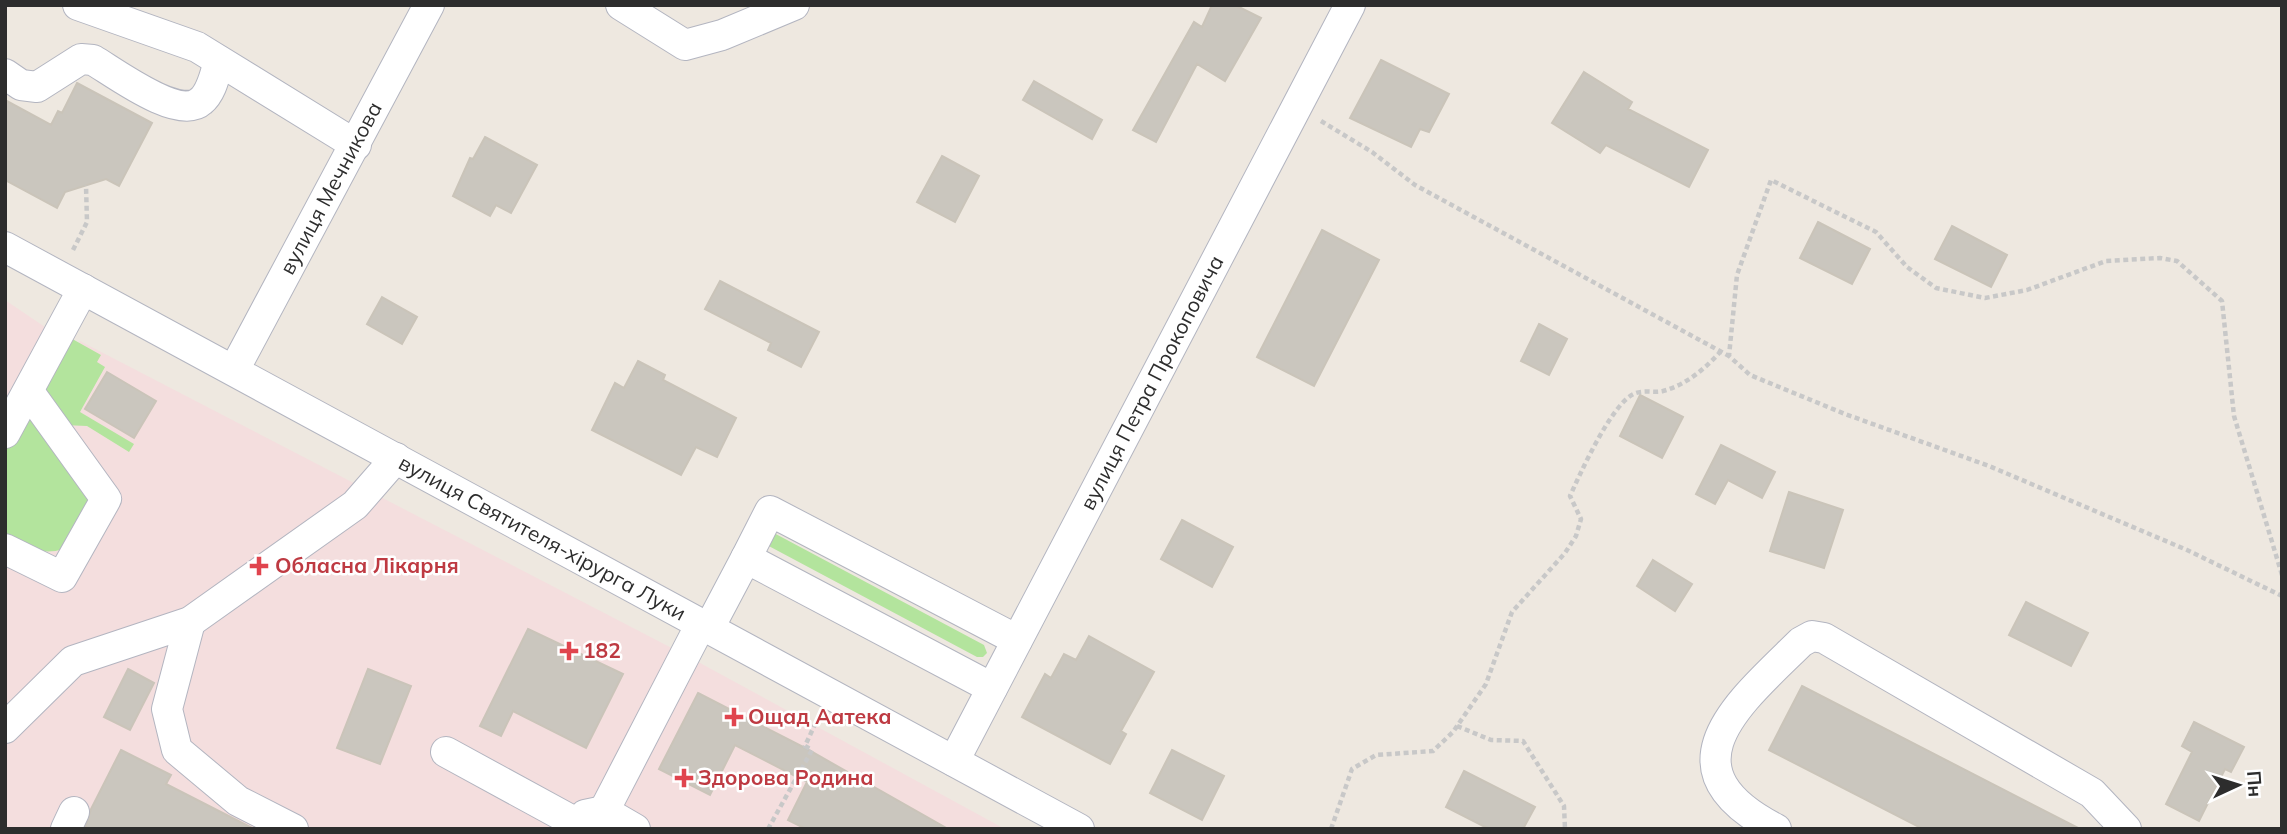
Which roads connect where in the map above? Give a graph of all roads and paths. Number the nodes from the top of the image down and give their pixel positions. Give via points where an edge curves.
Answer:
1 (78, 5) edge
2 (429, 5) edge
3 (621, 5) edge
4 (794, 5) edge
5 (1350, 5) edge
6 (219, 61) junction
7 (5, 74) edge
8 (1298, 107) junction
9 (356, 145) junction
10 (86, 186) dead end
11 (5, 247) edge
12 (73, 250) dead end
13 (83, 289) junction
14 (1721, 351) junction
15 (1730, 356) junction
16 (234, 370) junction
17 (29, 392) junction
18 (5, 433) edge
19 (396, 458) junction
20 (5, 549) edge
21 (746, 558) junction
22 (2282, 575) edge
23 (2282, 596) edge
24 (190, 622) junction
25 (705, 626) junction
26 (1017, 640) junction
27 (992, 688) junction
28 (819, 716) dead end
29 (1457, 726) junction
30 (5, 727) edge
31 (446, 752) dead end
32 (954, 761) junction
33 (604, 811) junction
34 (563, 824) edge
35 (293, 829) edge
36 (635, 829) edge
37 (768, 829) edge
38 (1079, 829) edge
39 (1331, 829) edge
40 (1565, 829) edge
41 (1776, 829) edge
42 (2126, 829) edge

1 - 6 street via 197,47
2 - 9 street, вулиця Мечникова
3 - 4 street via 685,45
5 - 8 street, вулиця Петра Прокоповича
6 - 7 street via 201,102 188,107 166,103 93,60 81,59 37,88 21,85
6 - 9 street
8 - 14 path via 1373,152 1416,185
8 - 26 street, вулиця Петра Прокоповича
9 - 16 street, вулиця Мечникова
10 - 12 path via 88,222
11 - 13 street, вулиця Святителя-хірурга Луки
13 - 16 street, вулиця Святителя-хірурга Луки
13 - 17 street
14 - 15 path
14 - 29 path via 1703,371 1664,391 1635,393 1621,404 1570,496 1581,519 1576,536 1512,612 1486,684
15 - 22 path via 1737,275 1771,180 1876,232 1907,267 1936,288 1985,298 2027,290 2106,261 2148,257 2177,261 2222,301 2234,416
15 - 23 path via 1751,375 1989,466 2187,550
16 - 19 street, вулиця Святителя-хірурга Луки
17 - 18 street
17 - 20 street via 106,499 62,577
19 - 24 street via 355,505
19 - 25 street, вулиця Святителя-хірурга Луки
21 - 25 street
21 - 26 street via 770,511
21 - 27 street
24 - 30 street via 73,661
24 - 35 street via 167,709 177,750 238,801
25 - 32 street, вулиця Святителя-хірурга Луки
25 - 33 street
26 - 27 street, вулиця Петра Прокоповича
27 - 32 street, вулиця Петра Прокоповича
28 - 37 path via 805,746 812,750
29 - 39 path via 1433,751 1376,755 1352,769
29 - 40 path via 1491,740 1523,741 1564,806
31 - 34 street
32 - 38 street, вулиця Святителя-хірурга Луки
33 - 34 street
33 - 36 street
41 - 42 street via 1732,796 1720,780 1716,744 1741,701 1812,636 1824,638 2092,793

